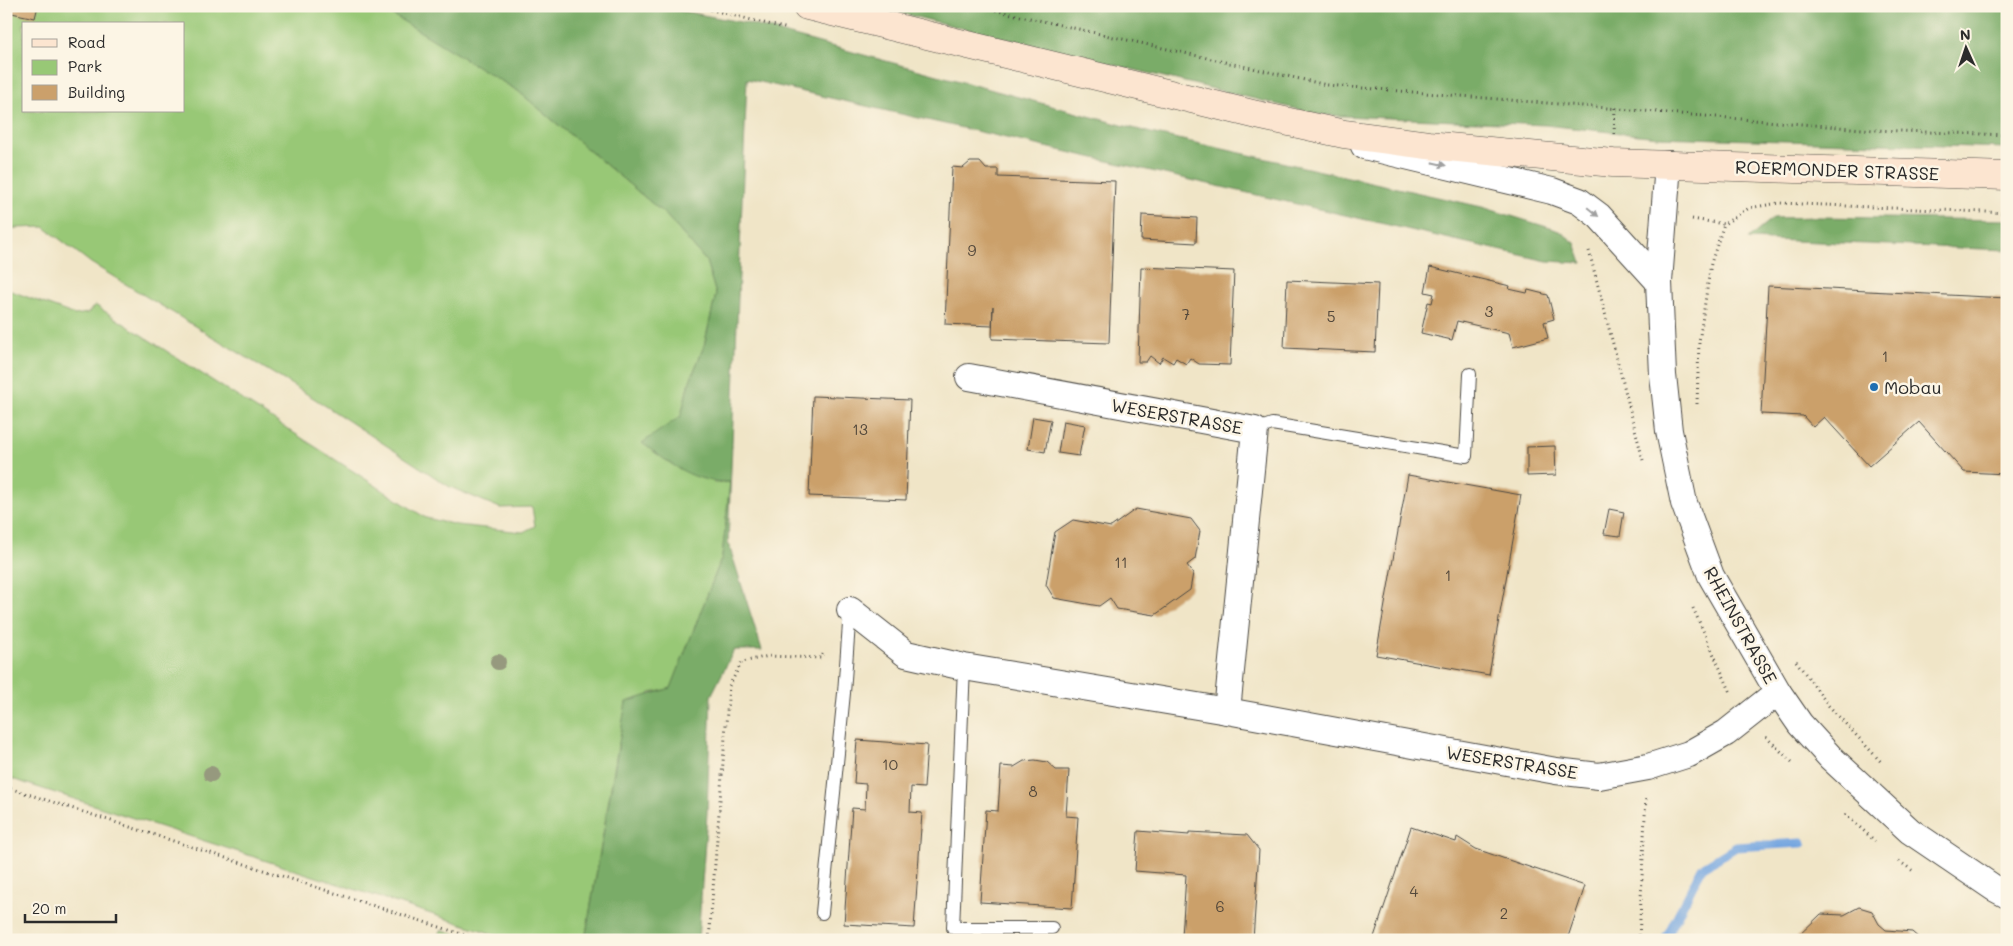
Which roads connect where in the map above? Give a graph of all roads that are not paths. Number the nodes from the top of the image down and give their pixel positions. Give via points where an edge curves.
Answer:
1 (807, 6) edge
2 (1344, 134) junction
3 (1668, 164) junction
4 (2007, 176) edge
5 (1659, 282) junction
6 (1470, 374) dead end
7 (969, 377) dead end
8 (1255, 430) junction
9 (850, 610) joint
10 (964, 666) junction
11 (1778, 692) junction
12 (1228, 711) junction
13 (2007, 895) edge
14 (822, 913) dead end
15 (1052, 928) dead end

1 - 2 main road, ROERMONDER STRASSE
2 - 3 main road, ROERMONDER STRASSE via 1592,161
2 -> 5 street via 1366,148 1552,191 1579,201 1599,216
3 - 4 main road, ROERMONDER STRASSE
3 - 5 street, RHEINSTRASSE
5 - 11 street, RHEINSTRASSE via 1669,431 1684,503 1711,576
6 - 8 lane via 1466,456 1272,424
7 - 8 street, WESERSTRASSE
8 - 12 street, WESERSTRASSE
9 - 10 street, WESERSTRASSE via 906,654
9 - 14 lane
10 - 12 street, WESERSTRASSE
10 - 15 lane via 953,928
11 - 12 street, WESERSTRASSE via 1726,732 1690,754 1599,776
11 - 13 street, RHEINSTRASSE via 1800,724 1830,758 1910,831

